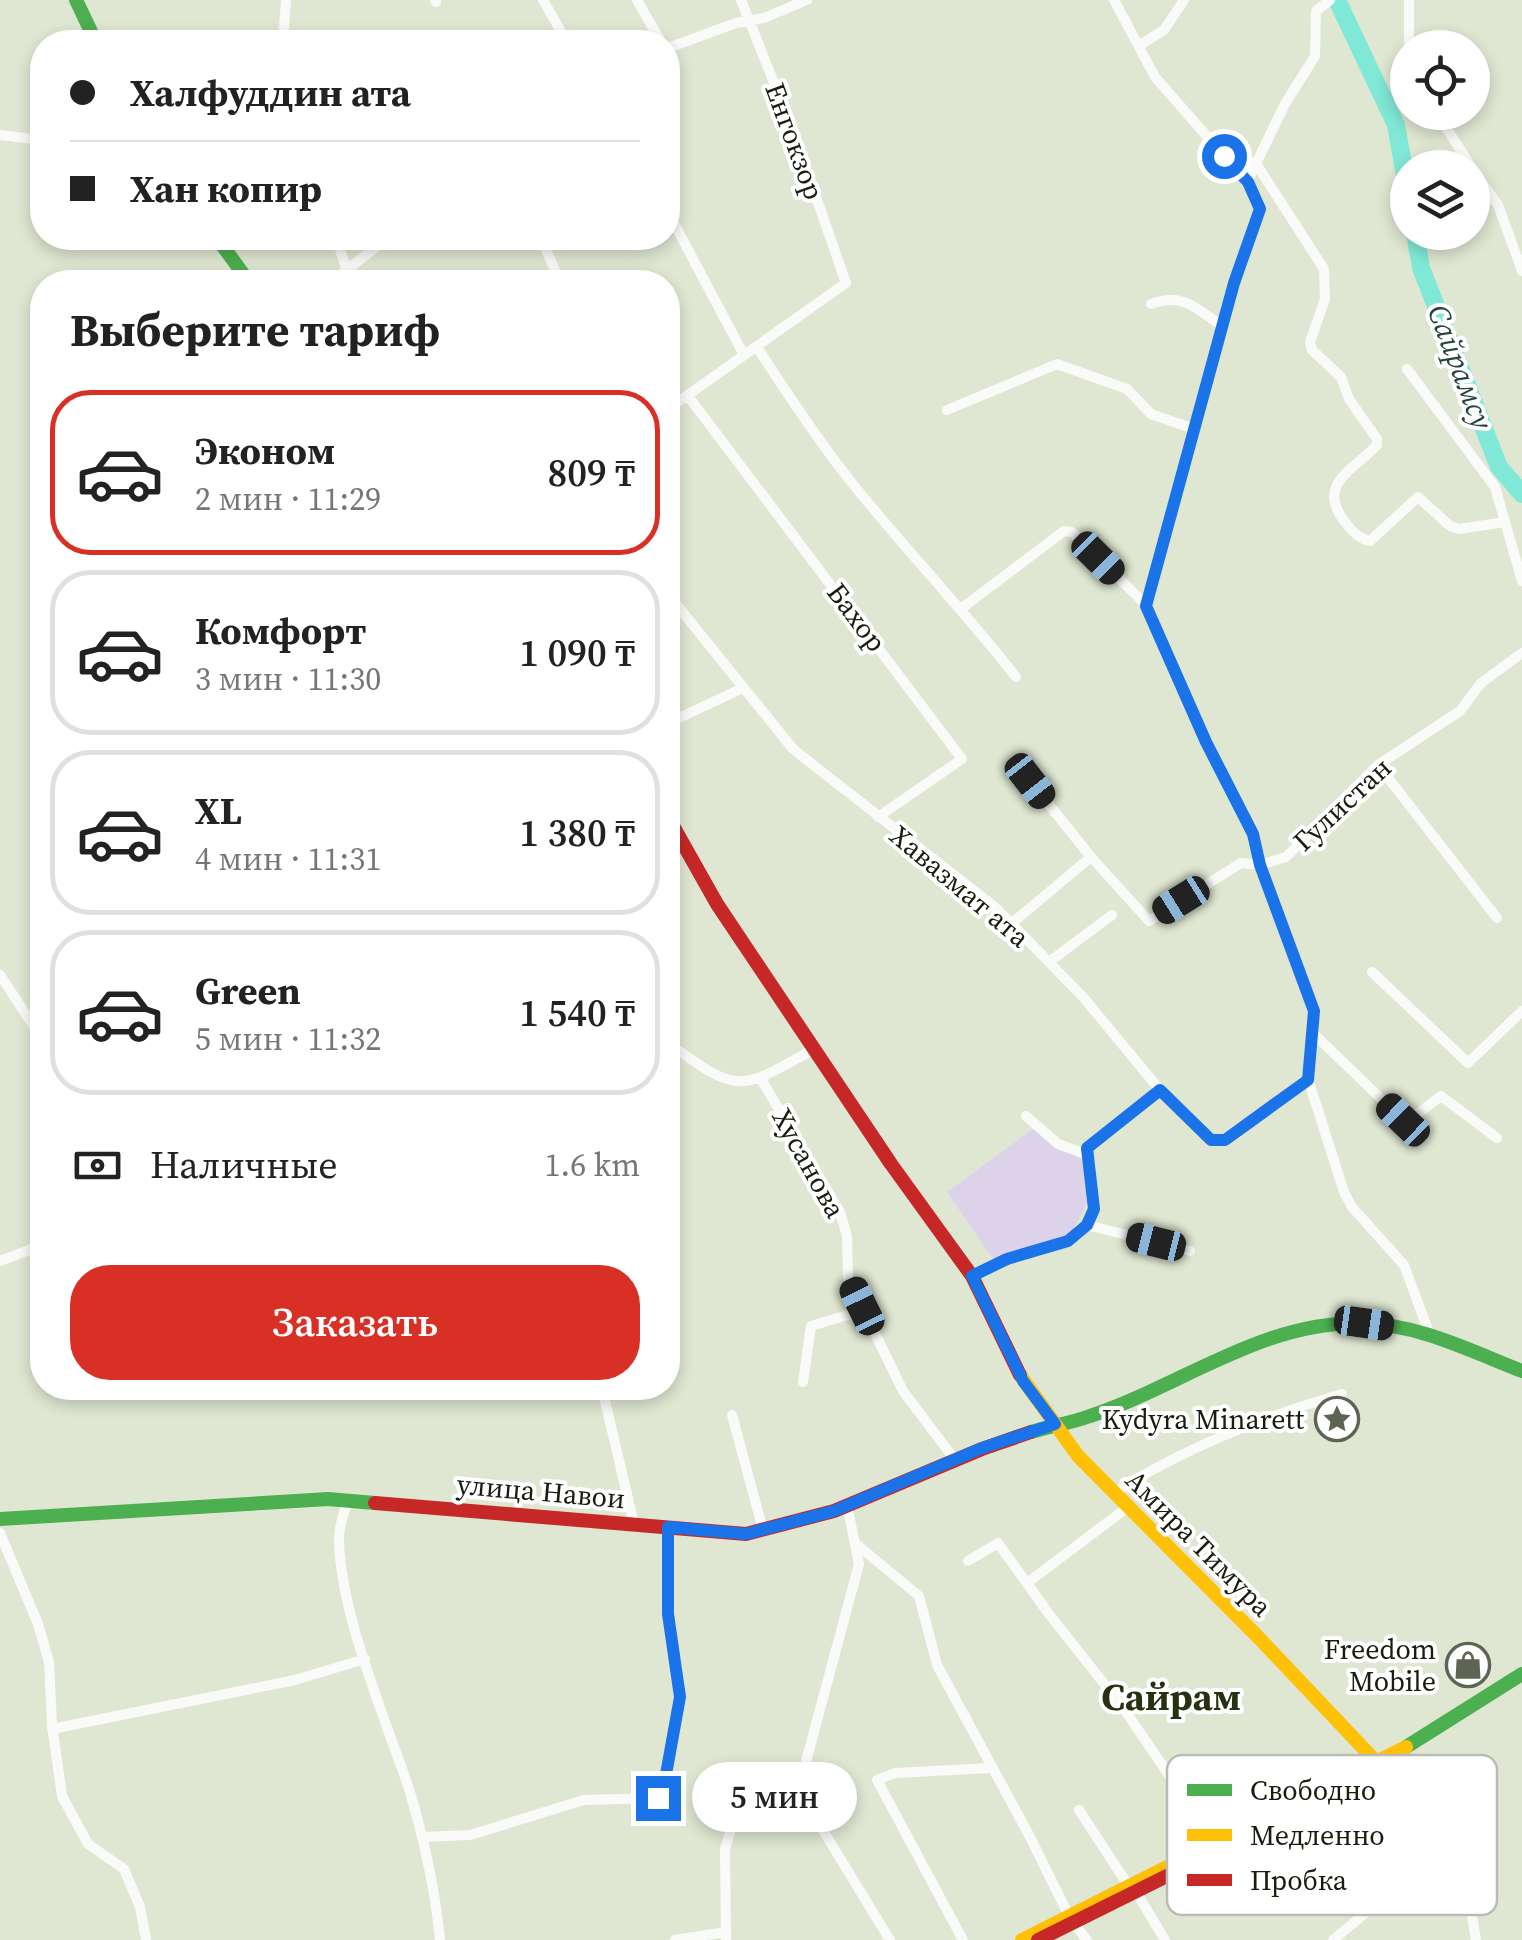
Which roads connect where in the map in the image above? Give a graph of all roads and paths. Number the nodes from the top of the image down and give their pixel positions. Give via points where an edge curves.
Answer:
1 (76, 0) edge
2 (286, 0) edge
3 (543, 0) edge
4 (637, 0) edge
5 (740, 0) edge
6 (807, 0) edge
7 (1114, 0) edge
8 (1184, 0) edge
9 (1330, 0) edge
10 (1410, 0) edge
11 (748, 21) junction
12 (90, 30) edge
13 (284, 30) edge
14 (561, 30) edge
15 (654, 30) edge
16 (1409, 30) edge
17 (680, 44) edge
18 (1140, 45) junction
19 (0, 135) edge
20 (30, 139) edge
21 (1255, 162) junction
22 (1248, 182) junction
23 (1490, 194) edge
24 (680, 235) edge
25 (340, 250) edge
26 (373, 250) edge
27 (347, 270) joint
28 (1522, 271) edge
29 (1151, 304) dead end
30 (1222, 326) junction
31 (757, 347) junction
32 (744, 356) junction
33 (1406, 369) dead end
34 (688, 396) junction
35 (680, 401) edge
36 (946, 410) dead end
37 (1194, 430) junction
38 (1506, 522) junction
39 (1522, 581) edge
40 (1146, 606) junction
41 (962, 608) junction
42 (680, 609) edge
43 (1522, 653) edge
44 (1016, 677) dead end
45 (744, 688) junction
46 (680, 717) edge
47 (1378, 765) junction
48 (1030, 781) dead end
49 (878, 818) junction
50 (680, 838) edge
51 (1091, 856) junction
52 (1260, 865) junction
53 (1112, 915) dead end
54 (1497, 918) dead end
55 (1012, 924) junction
56 (1049, 962) junction
57 (1372, 972) dead end
58 (0, 974) edge
59 (1522, 1012) edge
60 (30, 1020) edge
61 (1313, 1034) junction
62 (814, 1049) junction
63 (680, 1052) edge
64 (761, 1079) junction
65 (1308, 1080) junction
66 (1160, 1090) junction
67 (1026, 1116) dead end
68 (1497, 1138) dead end
69 (1088, 1154) junction
70 (1087, 1225) junction
71 (30, 1250) edge
72 (1190, 1250) dead end
73 (0, 1261) edge
74 (972, 1276) junction
75 (864, 1310) junction
76 (1430, 1335) junction
77 (1522, 1370) edge
78 (803, 1382) dead end
79 (1342, 1394) dead end
80 (605, 1400) edge
81 (732, 1415) dead end
82 (1055, 1424) junction
83 (955, 1460) junction
84 (1114, 1493) junction
85 (348, 1500) junction
86 (847, 1505) junction
87 (1128, 1507) junction
88 (0, 1519) edge
89 (634, 1524) junction
90 (668, 1527) junction
91 (763, 1530) junction
92 (0, 1533) edge
93 (855, 1543) junction
94 (968, 1561) dead end
95 (1027, 1583) junction
96 (364, 1659) junction
97 (1522, 1674) edge
98 (52, 1729) junction
99 (1370, 1755) edge
100 (1394, 1755) edge
101 (992, 1768) junction
102 (1167, 1772) edge
103 (800, 1784) junction
104 (1079, 1810) dead end
105 (423, 1837) junction
106 (1167, 1869) edge
107 (1167, 1870) edge
108 (1132, 1887) junction
109 (1363, 1915) edge
110 (1472, 1915) edge
111 (1070, 1918) junction
112 (726, 1936) edge
113 (146, 1940) edge
114 (440, 1940) edge
115 (675, 1940) edge
116 (890, 1940) edge
117 (963, 1940) edge
118 (1022, 1940) edge
119 (1038, 1940) edge
120 (1086, 1940) edge
121 (1164, 1940) edge
122 (1333, 1940) edge
123 (1476, 1940) edge

1 - 12 street
2 - 13 street
3 - 14 street
4 - 15 street
5 - 11 street, Енгокзор
6 - 11 street
7 - 18 street
8 - 18 street via 1164,30
9 - 21 street via 1316,12 1316,56
10 - 16 street
11 - 17 street
11 - 31 street, Енгокзор via 846,283
18 - 22 street via 1155,77
19 - 20 street
21 - 22 street
21 - 38 street via 1324,269 1326,298 1312,350 1341,377 1377,439 1342,476 1336,509 1370,542 1418,497 1450,526
22 - 30 street via 1260,209
23 - 28 street
24 - 32 street
25 - 27 street
26 - 27 street
29 - 30 street via 1170,297
30 - 37 street
31 - 32 street
31 - 41 street via 850,481
32 - 34 street
33 - 38 street via 1495,486
34 - 35 street
34 - 49 street, Бахор via 962,759
36 - 37 street via 1058,364 1127,389 1151,414
37 - 40 street
38 - 39 street
40 - 41 street via 1064,531
40 - 52 street via 1253,834
41 - 44 street
42 - 45 street, Хавазмат ата
43 - 47 street, Гулистан via 1460,710
45 - 46 street
45 - 49 street, Хавазмат ата via 793,749
47 - 52 street, Гулистан via 1286,857
47 - 54 street
48 - 51 street, Гулистан
49 - 55 street, Хавазмат ата
50 - 62 street, Амира Тимура
51 - 52 street, Гулистан via 1148,921 1241,863
51 - 55 street
52 - 61 street via 1314,1011
53 - 56 street
55 - 56 street, Хавазмат ата
56 - 66 street, Хавазмат ата
57 - 59 street via 1468,1063
58 - 60 street
61 - 65 street
61 - 68 street via 1403,1120 1441,1096
62 - 64 street, Хусанова
62 - 74 street, Амира Тимура
63 - 64 street, Хусанова via 715,1077 737,1083
64 - 75 street, Хусанова via 840,1212 848,1278
65 - 66 street, Хавазмат ата via 1225,1140 1211,1140
65 - 76 street via 1348,1200 1404,1265
66 - 69 street via 1087,1148
67 - 69 street via 1058,1144
69 - 70 street via 1094,1209
70 - 72 street
70 - 74 street via 1068,1241
71 - 73 street
74 - 82 street, Амира Тимура via 1023,1381
75 - 78 street via 811,1326
75 - 83 street, Хусанова via 904,1391
76 - 77 street, улица Навои
76 - 82 street, улица Навои via 1364,1323 1272,1337 1089,1417
79 - 84 street via 1214,1442
80 - 89 street
81 - 91 street
82 - 83 street, улица Навои
82 - 84 street, Амира Тимура
83 - 86 street, улица Навои
84 - 87 street, Амира Тимура
85 - 88 street, улица Навои
85 - 89 street, улица Навои
85 - 96 street via 338,1534
86 - 91 street, улица Навои
86 - 93 street
87 - 95 street
87 - 99 street, Амира Тимура
89 - 90 street, улица Навои
90 - 91 street, улица Навои
90 - 105 street via 668,1614 680,1697 658,1798 584,1800 470,1836
92 - 98 street via 49,1662
93 - 101 street via 919,1596 937,1666
93 - 103 street via 859,1564
94 - 95 street via 998,1543
95 - 102 street
96 - 98 street via 294,1680
96 - 105 street
97 - 100 street
98 - 113 street via 62,1796 88,1844 124,1868
101 - 111 street
101 - 117 street via 895,1773 876,1780
103 - 112 street via 773,1804 736,1812 726,1849
103 - 116 street
104 - 108 street
105 - 114 street
106 - 108 street
107 - 108 street
108 - 111 street
108 - 121 street
109 - 122 street
110 - 123 street, Амира Тимура
111 - 118 street
111 - 119 street
111 - 120 street
112 - 115 street

